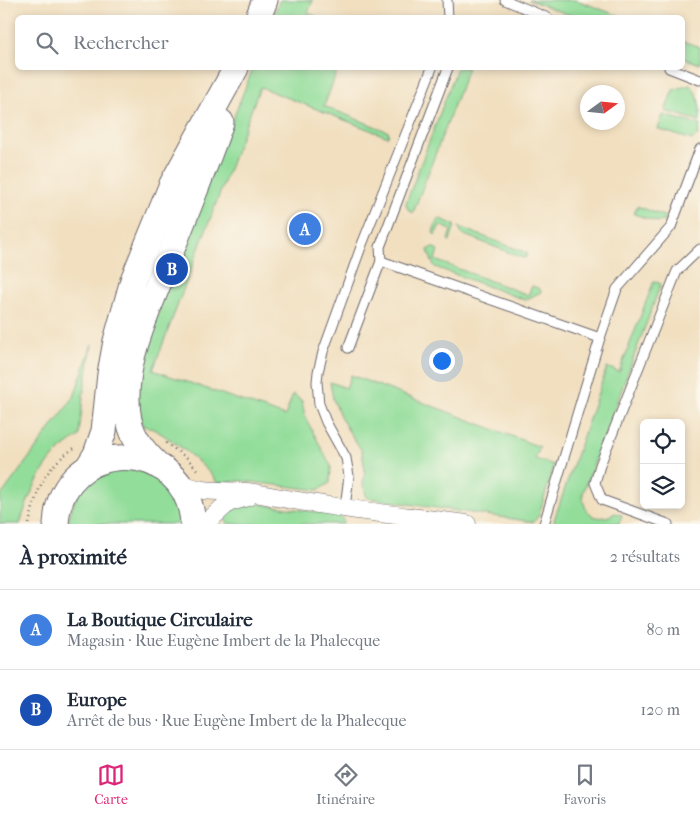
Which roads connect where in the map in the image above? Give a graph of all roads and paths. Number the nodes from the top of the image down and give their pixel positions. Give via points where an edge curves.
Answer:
1 (265, 0) edge
2 (447, 0) edge
3 (506, 0) edge
4 (531, 14) edge
5 (259, 15) edge
6 (448, 15) edge
7 (235, 70) edge
8 (239, 70) edge
9 (431, 70) edge
10 (447, 70) edge
11 (675, 70) edge
12 (700, 80) edge
13 (700, 149) edge
14 (700, 249) edge
15 (381, 261) junction
16 (600, 338) junction
17 (348, 348) dead end
18 (88, 467) junction
19 (169, 474) junction
20 (266, 496) junction
21 (345, 508) junction
22 (58, 512) edge
23 (45, 524) edge
24 (193, 524) edge
25 (205, 524) edge
26 (467, 524) edge
27 (544, 524) edge
28 (668, 524) edge

1 - 5 street
2 - 6 lane
3 - 4 lane
7 - 18 street via 172,184 133,280 116,341 104,431
8 - 19 street via 142,324 128,388 130,422 140,446
9 - 21 lane via 361,247 317,377 322,414 346,458 349,476
10 - 15 lane via 380,247
11 - 12 lane
13 - 16 lane via 670,227 617,289
14 - 28 lane via 677,271 595,483 602,500
15 - 16 lane
15 - 17 lane
16 - 27 lane
18 - 19 street via 103,460 137,458
18 - 22 street via 69,485
19 - 20 street via 187,486 206,491
19 - 24 street via 188,500
20 - 21 street
20 - 25 street via 228,503
21 - 26 street
22 - 23 street

